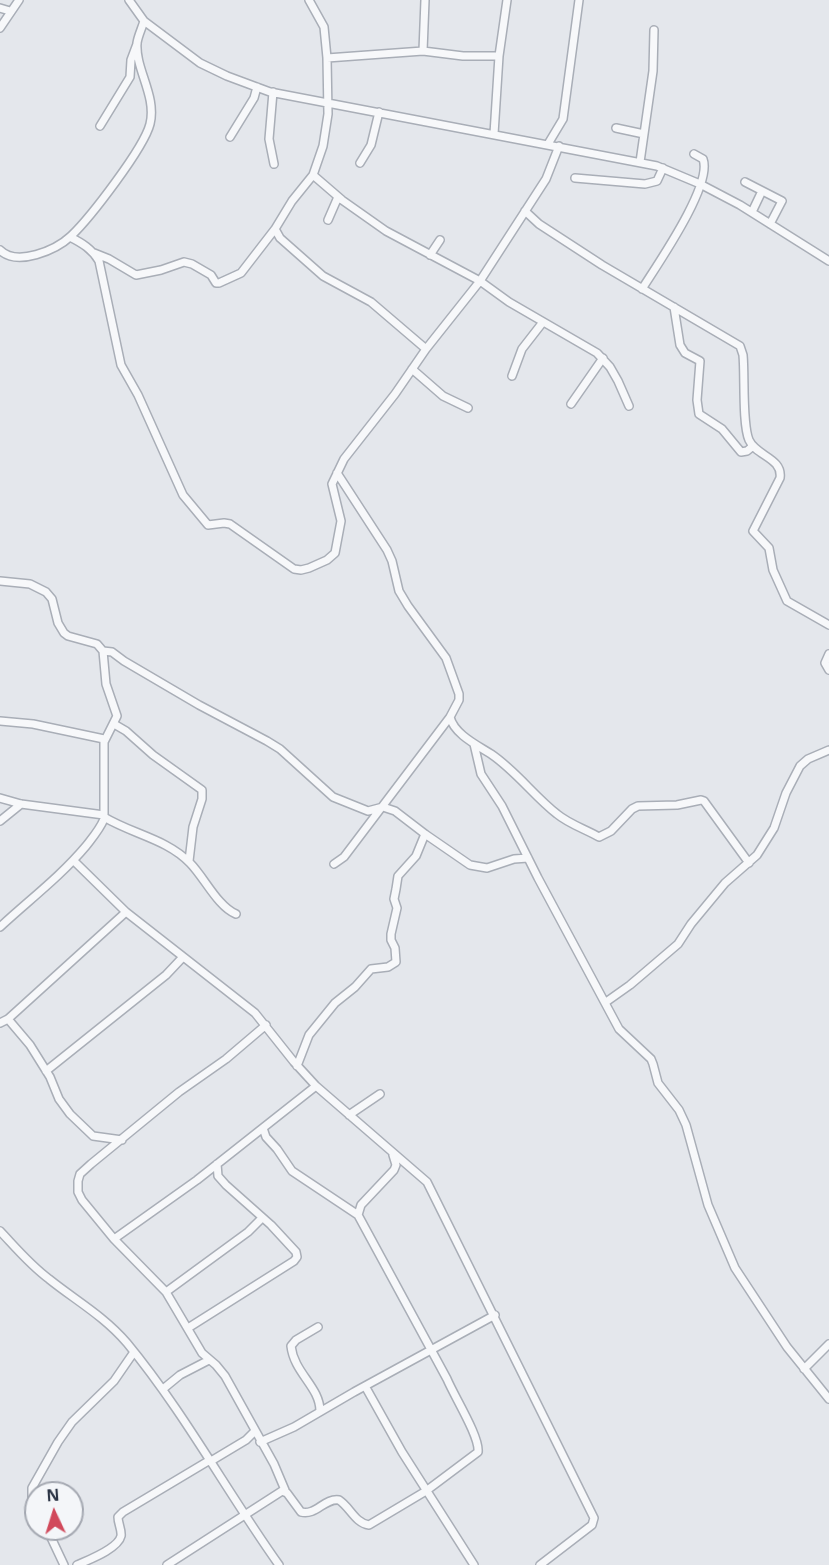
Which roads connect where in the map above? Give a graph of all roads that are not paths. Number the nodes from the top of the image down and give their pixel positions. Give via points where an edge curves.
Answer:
1 (19, 0) edge
2 (129, 0) edge
3 (309, 0) edge
4 (425, 0) edge
5 (507, 0) edge
6 (579, 0) edge
7 (0, 8) edge
8 (10, 11) junction
9 (144, 21) junction
10 (0, 28) edge
11 (654, 30) dead end
12 (137, 44) junction
13 (423, 51) junction
14 (499, 56) junction
15 (327, 58) junction
16 (258, 87) junction
17 (273, 92) junction
18 (328, 102) junction
19 (379, 112) junction
20 (100, 126) dead end
21 (616, 128) dead end
22 (494, 134) junction
23 (644, 134) junction
24 (230, 136) dead end
25 (548, 144) junction
26 (560, 146) junction
27 (694, 154) dead end
28 (640, 162) junction
29 (274, 164) dead end
30 (360, 164) dead end
31 (663, 168) junction
32 (313, 175) junction
33 (575, 178) dead end
34 (745, 182) dead end
35 (700, 184) junction
36 (762, 190) junction
37 (338, 197) junction
38 (525, 212) junction
39 (752, 212) junction
40 (328, 220) dead end
41 (770, 224) junction
42 (275, 229) junction
43 (70, 237) junction
44 (440, 240) dead end
45 (0, 250) edge
46 (94, 253) junction
47 (430, 255) junction
48 (829, 261) edge
49 (480, 281) junction
50 (642, 289) junction
51 (674, 308) junction
52 (543, 321) junction
53 (426, 349) junction
54 (603, 358) junction
55 (412, 369) junction
56 (512, 376) dead end
57 (571, 404) dead end
58 (629, 406) dead end
59 (468, 408) dead end
60 (753, 446) junction
61 (337, 473) junction
62 (0, 581) edge
63 (829, 625) edge
64 (103, 651) junction
65 (829, 654) edge
66 (829, 670) edge
67 (450, 717) junction
68 (0, 721) edge
69 (114, 724) junction
70 (105, 739) junction
71 (474, 744) junction
72 (829, 750) edge
73 (0, 798) edge
74 (21, 804) junction
75 (378, 810) junction
76 (104, 816) junction
77 (0, 821) edge
78 (424, 834) junction
79 (528, 858) junction
80 (74, 861) junction
81 (189, 861) junction
82 (749, 863) junction
83 (334, 864) dead end
84 (126, 912) junction
85 (236, 914) dead end
86 (0, 927) edge
87 (183, 957) junction
88 (606, 1002) junction
89 (8, 1019) junction
90 (0, 1023) edge
91 (266, 1025) junction
92 (297, 1066) junction
93 (46, 1071) junction
94 (316, 1086) junction
95 (380, 1094) dead end
96 (349, 1115) junction
97 (263, 1128) junction
98 (122, 1140) junction
99 (393, 1153) junction
100 (217, 1164) junction
101 (358, 1215) junction
102 (262, 1218) junction
103 (0, 1231) edge
104 (114, 1239) junction
105 (166, 1293) junction
106 (495, 1315) junction
107 (318, 1327) dead end
108 (188, 1328) junction
109 (829, 1344) edge
110 (430, 1351) junction
111 (134, 1352) junction
112 (209, 1360) junction
113 (804, 1369) junction
114 (365, 1386) junction
115 (163, 1389) junction
116 (829, 1399) edge
117 (320, 1411) junction
118 (254, 1432) junction
119 (260, 1442) junction
120 (210, 1460) junction
121 (36, 1481) edge
122 (285, 1491) junction
123 (426, 1491) junction
124 (245, 1516) junction
125 (53, 1541) edge
126 (180, 1562) edge
127 (64, 1565) edge
128 (77, 1565) edge
129 (167, 1565) edge
130 (279, 1565) edge
131 (474, 1565) edge
132 (540, 1565) edge

1 - 8 street
2 - 9 street
3 - 15 street via 324,27
4 - 13 street
5 - 14 street
6 - 25 street via 563,119
7 - 8 street
8 - 10 street
9 - 12 street
9 - 16 street via 200,63
11 - 23 street
12 - 20 street via 130,77
12 - 43 street via 151,105 146,136 116,181
13 - 14 street
13 - 15 street
14 - 22 street
15 - 18 street
16 - 17 street
16 - 24 street
17 - 18 street
17 - 29 street via 269,139
18 - 19 street
18 - 32 street via 323,146
19 - 22 street
19 - 30 street via 372,145
21 - 23 street
22 - 25 street
23 - 28 street
25 - 26 street
26 - 28 street
26 - 38 street via 546,179
27 - 35 street via 701,157 706,170
28 - 31 street
31 - 33 street via 657,181 645,184
31 - 35 street
32 - 37 street
32 - 42 street
34 - 36 street
35 - 39 street
35 - 50 street via 680,229
36 - 39 street
36 - 41 street via 782,202
37 - 40 street
37 - 47 street via 386,231
38 - 49 street
38 - 50 street
39 - 41 street
41 - 48 street
42 - 46 street via 241,273 219,283 188,262 136,275
42 - 53 street via 323,276 371,302
43 - 45 street via 24,257
43 - 46 street
44 - 47 street
46 - 61 street via 121,364 183,495 204,522 228,523 294,569 309,568 333,556 336,549 340,522 332,484
47 - 49 street
49 - 52 street
49 - 53 street
50 - 51 street
51 - 60 street via 740,346 747,433
51 - 60 street via 682,350 700,361 699,414 722,429 741,452
52 - 54 street
52 - 56 street via 522,349
53 - 55 street
54 - 57 street
54 - 58 street
55 - 59 street via 443,396
55 - 61 street
60 - 63 street via 779,466 781,472 753,531 770,548 773,570 787,601
61 - 67 street via 387,550 399,591 446,658 460,698
62 - 64 street via 30,584 46,592 64,633 94,641
64 - 69 street via 106,684 116,711
64 - 75 street via 116,654 280,749 333,797 368,811
65 - 66 street via 825,667
67 - 71 street
67 - 75 street
68 - 70 street
69 - 70 street
69 - 81 street via 202,790
70 - 76 street
71 - 79 street via 481,774
71 - 82 street via 501,761 558,816 599,837 639,806 704,801
72 - 82 street via 800,766 766,844
73 - 74 street
74 - 76 street
74 - 77 street
75 - 78 street via 395,811
75 - 83 street via 344,857
76 - 80 street via 101,827
76 - 81 street via 166,845
78 - 79 street via 474,867 493,867
78 - 92 street via 416,856 398,876 391,934 396,962 371,969 335,1003 309,1035
79 - 88 street
80 - 84 street
80 - 86 street
81 - 85 street via 216,897
82 - 88 street via 725,883 678,944
84 - 87 street
84 - 89 street
87 - 91 street
87 - 93 street
88 - 113 street via 619,1029 651,1059 657,1083 679,1110 726,1250 768,1320
89 - 90 street
89 - 93 street
91 - 92 street
91 - 98 street
92 - 94 street
93 - 98 street via 58,1099 93,1136
94 - 96 street
94 - 97 street
95 - 96 street
96 - 99 street
97 - 100 street
97 - 101 street via 292,1171
98 - 104 street via 80,1174 78,1181 82,1200
99 - 101 street via 394,1170 361,1205
99 - 106 street via 427,1182
100 - 102 street via 218,1176
100 - 104 street
101 - 110 street
102 - 105 street
102 - 108 street via 296,1252 296,1259
103 - 111 street via 35,1269 90,1307
104 - 105 street
105 - 108 street
106 - 110 street
106 - 132 street via 594,1518 592,1526
107 - 117 street via 291,1346 301,1374 320,1401
108 - 112 street
109 - 113 street
110 - 114 street
110 - 123 street via 479,1446 474,1456
111 - 115 street
111 - 121 street via 114,1381 72,1422
112 - 115 street
112 - 118 street via 225,1376
113 - 116 street
114 - 117 street
114 - 123 street
115 - 120 street
117 - 119 street
118 - 119 street
118 - 120 street
119 - 122 street
120 - 124 street
120 - 128 street via 123,1512 118,1517 121,1535 116,1544
122 - 123 street via 301,1512 311,1513 333,1499 339,1500 358,1520 369,1525
122 - 124 street
123 - 131 street
124 - 126 street
124 - 130 street
125 - 127 street
126 - 129 street

